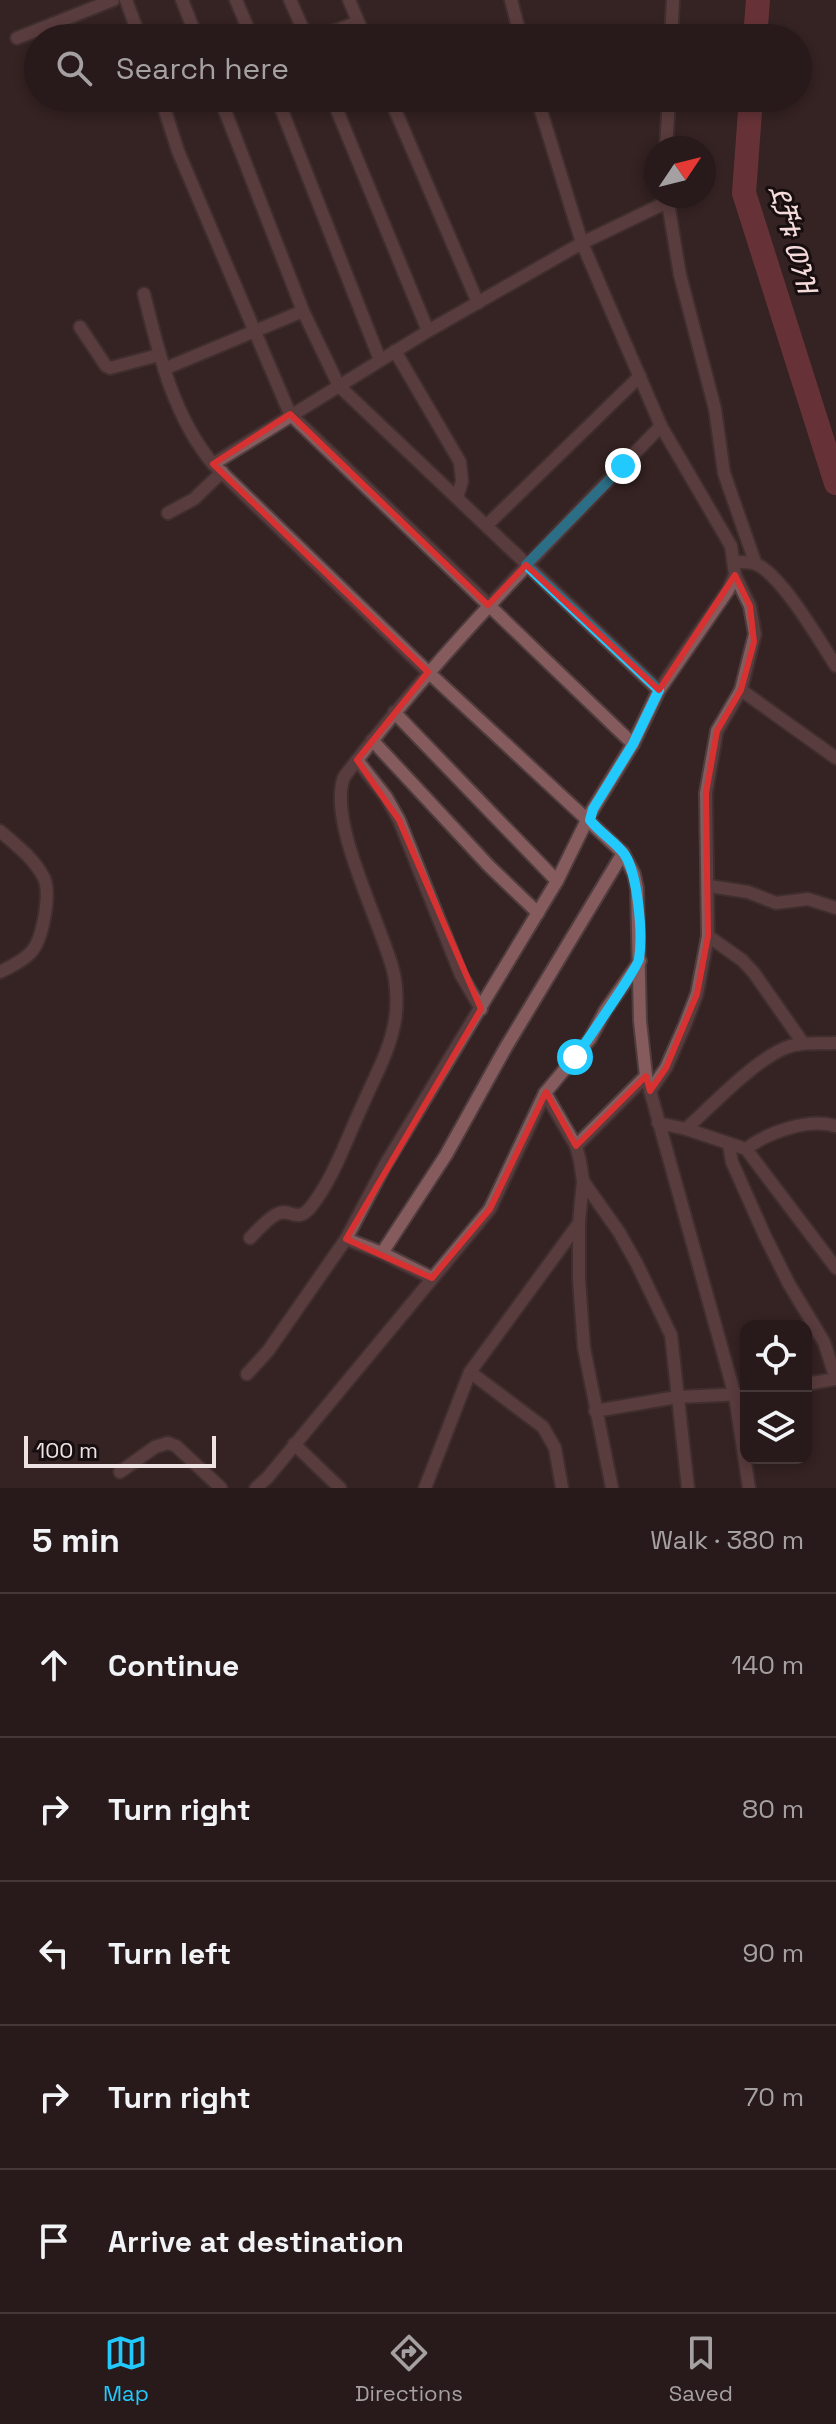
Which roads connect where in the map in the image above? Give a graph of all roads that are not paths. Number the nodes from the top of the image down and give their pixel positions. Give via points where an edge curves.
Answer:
1 (113, 0) edge
2 (126, 0) edge
3 (182, 0) edge
4 (236, 0) edge
5 (290, 0) edge
6 (349, 0) edge
7 (511, 0) edge
8 (673, 0) edge
9 (358, 22) joint
10 (52, 24) edge
11 (135, 24) edge
12 (191, 24) edge
13 (246, 24) edge
14 (301, 24) edge
15 (353, 24) edge
16 (517, 24) edge
17 (672, 24) edge
18 (24, 35) edge
19 (17, 38) dead end
20 (166, 112) edge
21 (225, 112) edge
22 (283, 112) edge
23 (338, 112) edge
24 (396, 112) edge
25 (541, 112) edge
26 (668, 112) edge
27 (667, 136) edge
28 (650, 208) edge
29 (669, 208) edge
30 (582, 243) junction
31 (144, 294) dead end
32 (478, 303) junction
33 (303, 311) junction
34 (80, 327) dead end
35 (253, 331) junction
36 (428, 331) junction
37 (395, 351) junction
38 (159, 355) junction
39 (380, 360) junction
40 (164, 369) junction
41 (640, 376) junction
42 (339, 386) junction
43 (290, 414) junction
44 (661, 426) junction
45 (217, 468) junction
46 (457, 498) junction
47 (168, 513) dead end
48 (487, 525) junction
49 (755, 562) junction
50 (526, 565) junction
51 (734, 568) junction
52 (488, 605) junction
53 (836, 666) edge
54 (428, 672) junction
55 (659, 690) junction
56 (741, 690) junction
57 (394, 712) junction
58 (372, 740) junction
59 (633, 744) junction
60 (836, 758) edge
61 (357, 760) junction
62 (590, 820) junction
63 (0, 831) edge
64 (623, 853) junction
65 (557, 881) junction
66 (709, 886) junction
67 (836, 908) edge
68 (538, 913) junction
69 (708, 936) junction
70 (640, 961) junction
71 (0, 972) edge
72 (481, 1009) junction
73 (803, 1043) junction
74 (836, 1043) edge
75 (646, 1076) junction
76 (650, 1091) junction
77 (545, 1093) junction
78 (658, 1123) junction
79 (836, 1126) edge
80 (686, 1129) junction
81 (729, 1145) junction
82 (576, 1146) junction
83 (746, 1149) junction
84 (583, 1181) junction
85 (579, 1222) junction
86 (250, 1238) dead end
87 (346, 1239) junction
88 (382, 1253) junction
89 (836, 1268) edge
90 (432, 1278) junction
91 (836, 1334) edge
92 (824, 1342) junction
93 (470, 1372) junction
94 (247, 1374) dead end
95 (836, 1379) edge
96 (812, 1383) edge
97 (740, 1392) edge
98 (740, 1395) edge
99 (677, 1397) junction
100 (595, 1411) junction
101 (294, 1444) junction
102 (747, 1464) edge
103 (120, 1472) dead end
104 (221, 1488) edge
105 (256, 1488) edge
106 (340, 1488) edge
107 (425, 1488) edge
108 (562, 1488) edge
109 (612, 1488) edge
110 (688, 1488) edge
111 (749, 1488) edge

1 - 10 street
2 - 11 street
3 - 12 street
4 - 13 street
5 - 14 street
6 - 9 street
7 - 16 street
8 - 17 street
9 - 15 street
18 - 19 street
20 - 35 street
21 - 33 street
22 - 39 street
23 - 36 street
24 - 32 street
25 - 30 street
26 - 27 street
28 - 30 street
29 - 49 street via 715,409 724,473
30 - 32 street
30 - 41 street
31 - 38 street
32 - 36 street
33 - 35 street
33 - 42 street
34 - 38 street via 110,368
35 - 40 street
35 - 43 street
36 - 37 street
37 - 39 street
37 - 46 street via 460,462
38 - 40 street
39 - 42 street
40 - 45 street via 197,445
41 - 44 street
41 - 48 street
42 - 43 street
42 - 46 street
43 - 45 street
43 - 52 street
44 - 50 street
44 - 51 street via 721,526
45 - 47 street via 194,499
45 - 54 street
46 - 48 street
48 - 50 street
49 - 51 street
49 - 53 street via 795,604
50 - 52 street
50 - 55 street
51 - 55 street via 728,590
51 - 56 street via 755,634
52 - 54 street
52 - 59 street
54 - 57 street
54 - 62 street
55 - 59 street
56 - 60 street
56 - 66 street via 717,731 706,793
57 - 58 street
57 - 65 street
58 - 61 street
58 - 68 street
59 - 62 street
61 - 72 street via 399,820 461,975
61 - 86 street via 344,777 339,799 393,971 395,1022 317,1197 302,1214 283,1211
62 - 64 street
62 - 65 street
63 - 71 street via 31,858 47,893 40,935 31,952
64 - 70 street via 637,888
64 - 88 street via 446,1155
65 - 68 street
66 - 67 street via 776,903 808,899
66 - 69 street
68 - 72 street
69 - 73 street via 754,973
69 - 76 street via 697,994 666,1068
70 - 75 street
70 - 77 street via 590,1039
72 - 87 street
73 - 74 street
73 - 80 street via 760,1064
75 - 76 street
75 - 82 street
76 - 78 street
77 - 82 street
77 - 90 street via 490,1209
78 - 80 street
78 - 97 street
79 - 83 street via 813,1124 776,1133
80 - 81 street
81 - 83 street
81 - 92 street via 765,1236
82 - 84 street
83 - 89 street
84 - 85 street
84 - 99 street via 631,1253 671,1335
85 - 93 street
85 - 100 street via 583,1335
87 - 88 street
87 - 94 street
88 - 90 street
90 - 101 street
91 - 92 street
92 - 95 street
93 - 107 street
93 - 108 street via 543,1427 555,1448
95 - 96 street
98 - 99 street
99 - 100 street
99 - 110 street
100 - 109 street
101 - 105 street
101 - 106 street
102 - 111 street
103 - 104 street via 168,1443

